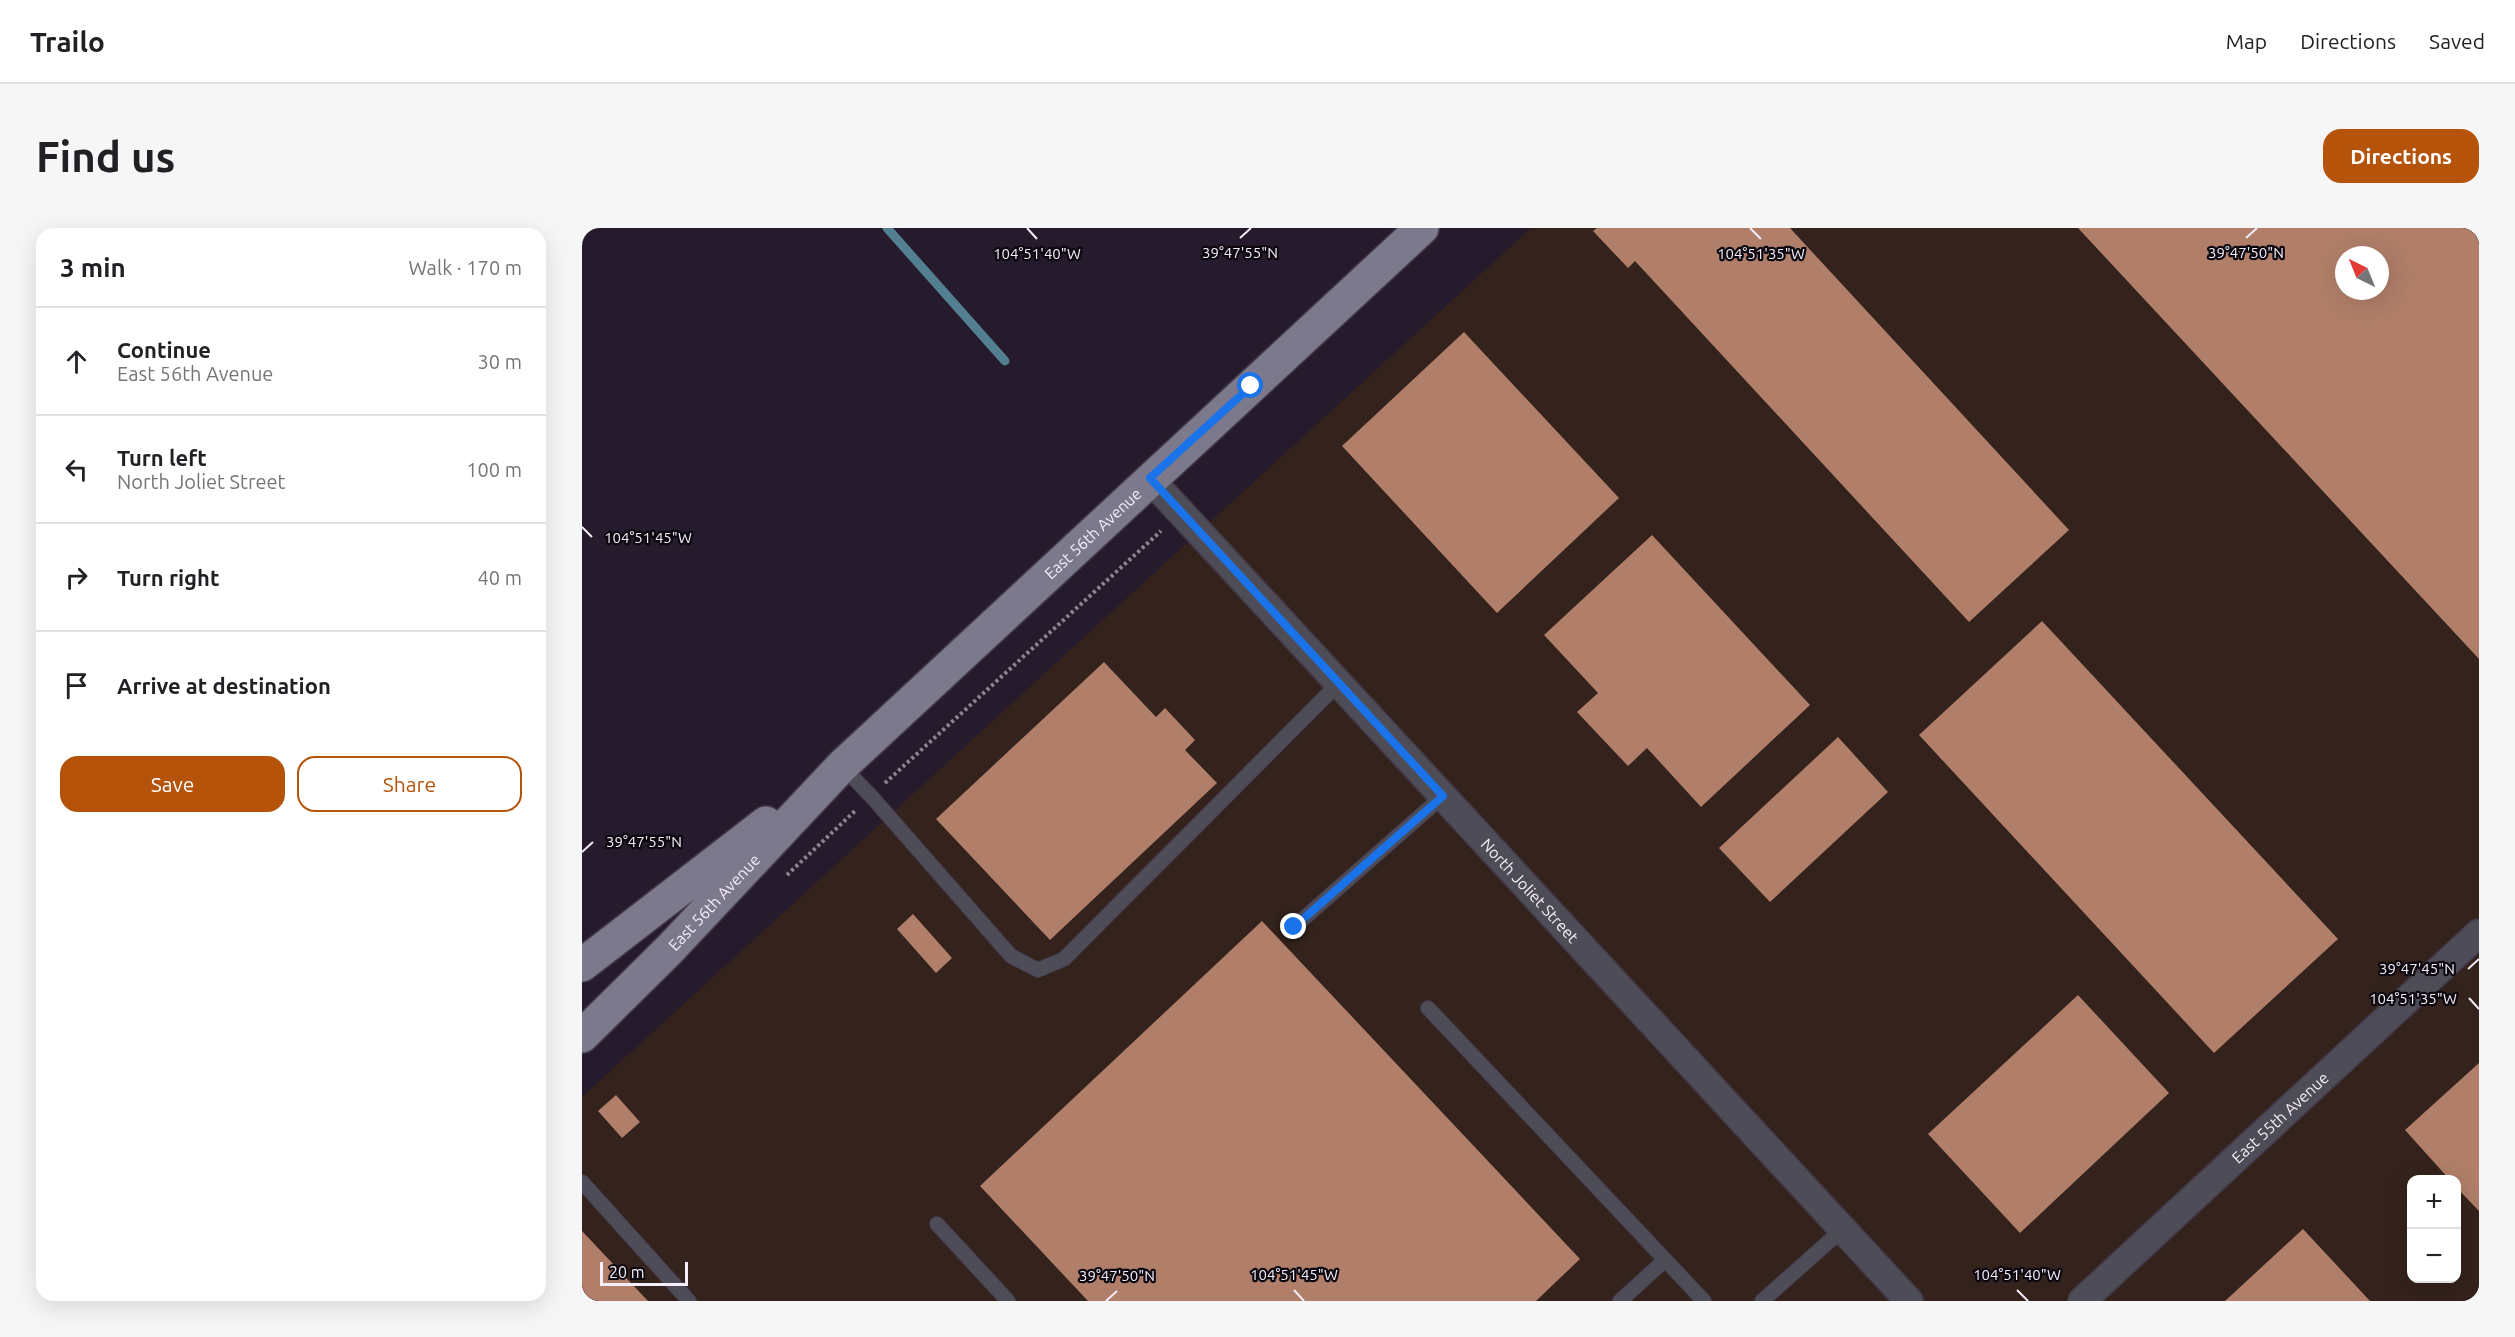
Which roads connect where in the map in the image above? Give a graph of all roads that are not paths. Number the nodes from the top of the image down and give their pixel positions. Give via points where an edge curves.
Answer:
1 (1422, 228) edge
2 (1150, 478) junction
3 (1339, 683) junction
4 (842, 766) junction
5 (1443, 796) junction
6 (1294, 927) dead end
7 (2479, 933) edge
8 (582, 965) edge
9 (1428, 1008) dead end
10 (582, 1036) edge
11 (582, 1182) edge
12 (937, 1224) dead end
13 (1843, 1229) junction
14 (1665, 1260) junction
15 (689, 1301) edge
16 (1008, 1301) edge
17 (1620, 1301) edge
18 (1704, 1301) edge
19 (1762, 1301) edge
20 (1910, 1301) edge
21 (2082, 1301) edge

1 - 2 main road, East 56th Avenue
2 - 3 street, North Joliet Street
2 - 4 main road, East 56th Avenue
3 - 4 lane via 1064,959 1038,970 1011,956
3 - 5 street, North Joliet Street
4 - 8 main road, East 56th Avenue
4 - 10 main road, East 56th Avenue via 670,949
5 - 6 lane
5 - 13 street, North Joliet Street
7 - 21 street, East 55th Avenue
9 - 14 lane
11 - 15 lane
12 - 16 lane
13 - 19 lane
13 - 20 street, North Joliet Street
14 - 17 lane
14 - 18 lane

